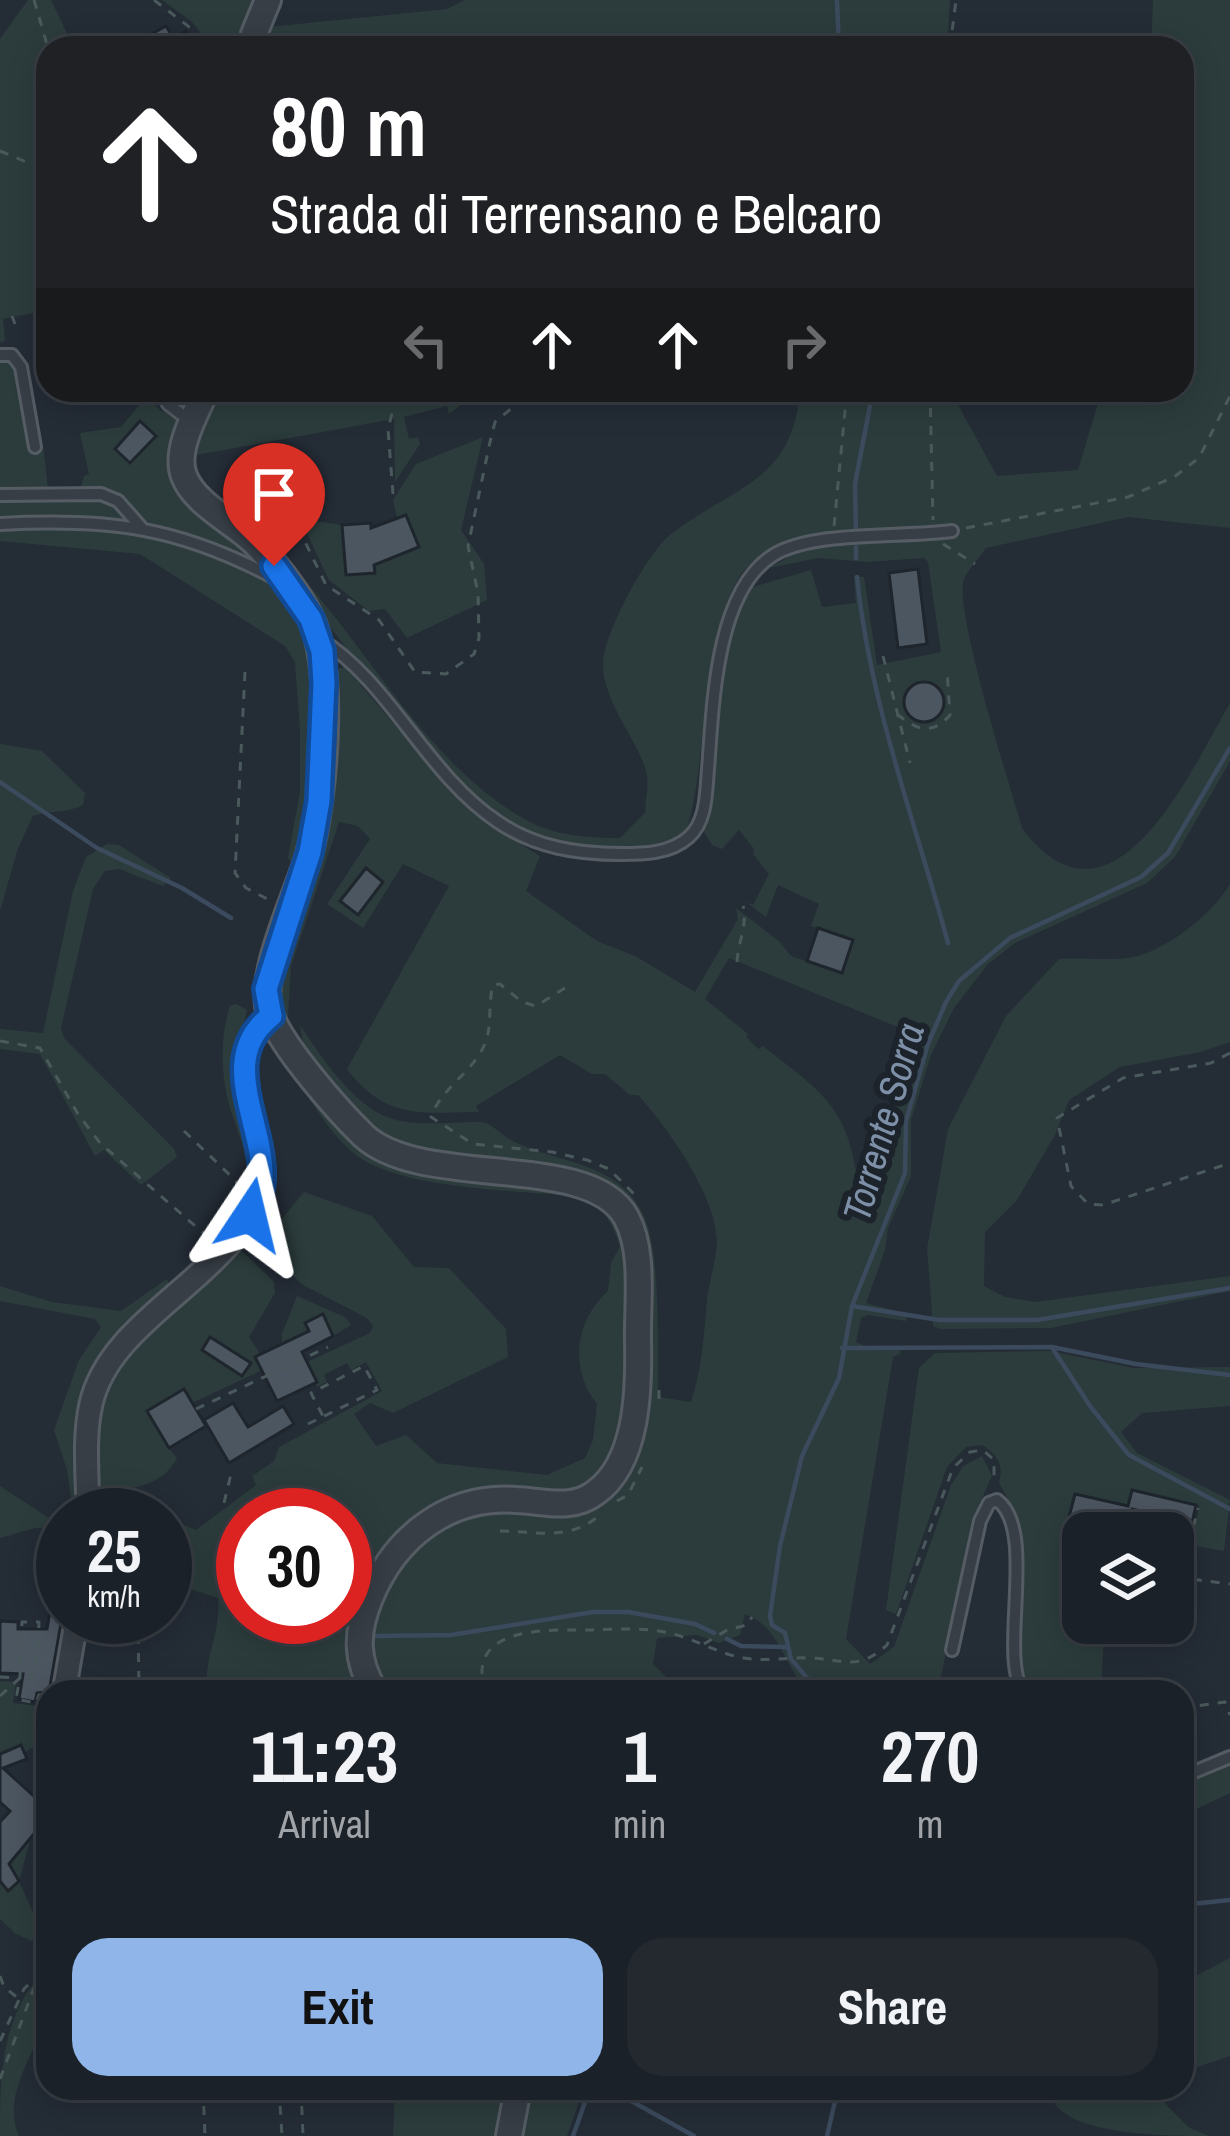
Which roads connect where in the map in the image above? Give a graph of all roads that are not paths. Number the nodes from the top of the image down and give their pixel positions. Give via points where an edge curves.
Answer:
1 (268, 0) edge
2 (256, 36) edge
3 (0, 355) edge
4 (167, 402) edge
5 (201, 402) edge
6 (181, 414) dead end
7 (35, 447) dead end
8 (0, 495) edge
9 (0, 524) edge
10 (141, 527) junction
11 (952, 531) road end
12 (291, 587) junction
13 (318, 638) junction
14 (271, 1016) junction
15 (89, 1488) edge
16 (72, 1644) edge
17 (952, 1650) dead end
18 (66, 1680) edge
19 (370, 1680) edge
20 (1019, 1680) edge
21 (1230, 1757) edge
22 (1194, 1772) edge
23 (516, 2100) edge
24 (509, 2136) edge

1 - 2 street
3 - 7 lane via 21,367
4 - 6 lane
5 - 12 street via 184,475
8 - 10 lane via 101,494
9 - 10 lane
10 - 12 lane via 204,544
11 - 13 lane via 797,545 747,579 715,684 698,826 668,850 582,853 541,845 499,823 419,747 353,664
12 - 13 street
13 - 14 street via 319,801 266,989
14 - 15 street via 244,1058 260,1192 224,1251 127,1344 98,1385
14 - 19 street via 369,1140 419,1161 591,1188 622,1210 633,1234 638,1380 611,1479 562,1505 472,1503 407,1537 381,1573 358,1636
16 - 18 street
17 - 20 lane via 980,1521 997,1500 1012,1521
21 - 22 lane
23 - 24 street

